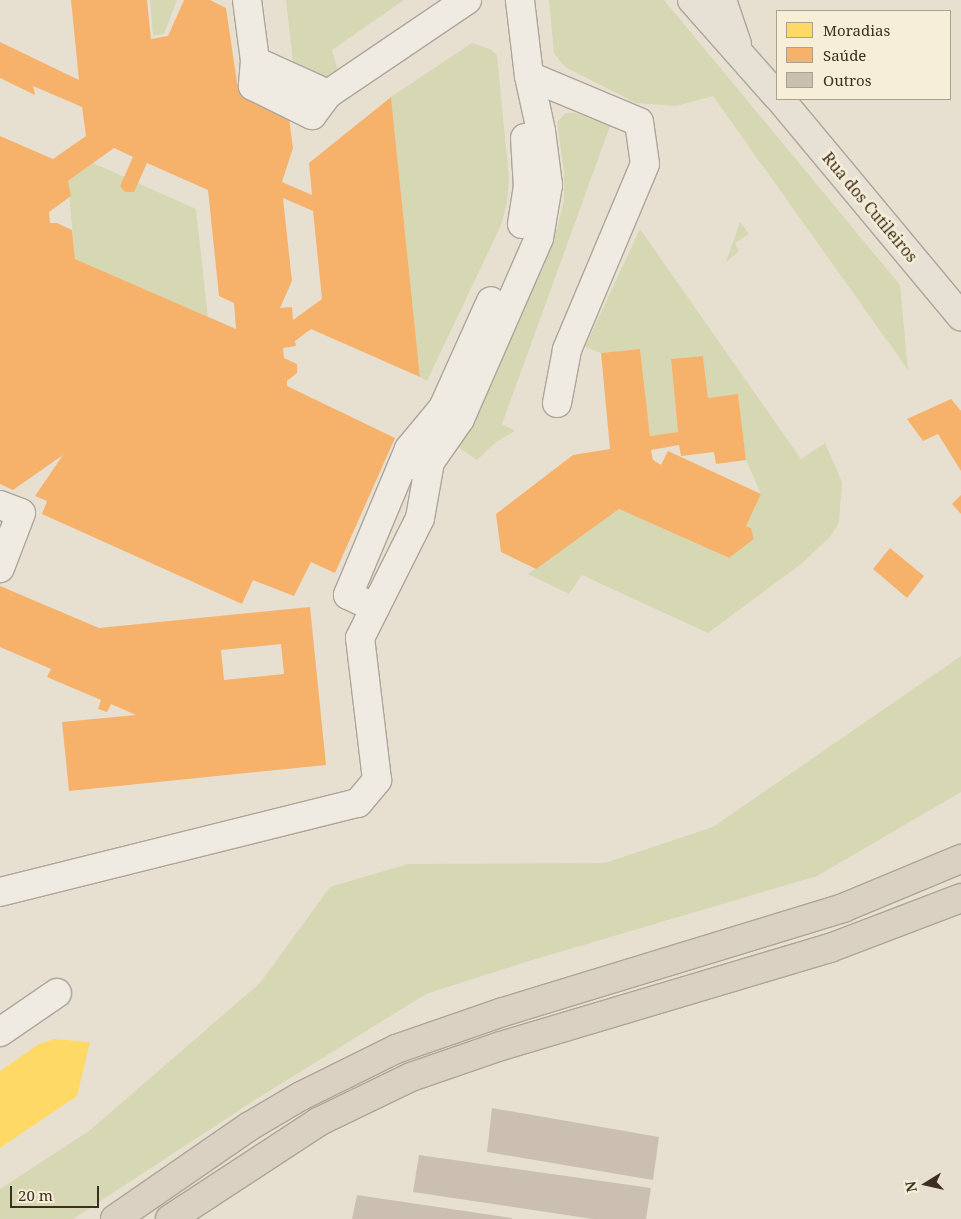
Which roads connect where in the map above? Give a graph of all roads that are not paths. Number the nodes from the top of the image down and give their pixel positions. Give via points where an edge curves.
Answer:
1 (247, 0) edge
2 (467, 0) edge
3 (520, 0) edge
4 (692, 0) edge
5 (722, 0) edge
6 (739, 50) junction
7 (529, 76) junction
8 (776, 95) edge
9 (781, 100) edge
10 (961, 316) edge
11 (557, 404) dead end
12 (420, 455) junction
13 (0, 505) edge
14 (0, 568) edge
15 (375, 608) junction
16 (961, 859) edge
17 (0, 892) edge
18 (961, 898) edge
19 (57, 994) dead end
20 (0, 1032) edge
21 (115, 1219) edge
22 (170, 1219) edge

1 - 2 lane via 255,62 328,94
3 - 7 lane
4 - 6 main road
5 - 6 main road
6 - 8 main road
7 - 11 lane via 639,122 645,164 567,350
7 - 12 lane via 525,136 528,188 519,239
9 - 10 main road, Rua dos Cutileiros
12 - 15 lane via 420,518
12 - 15 lane via 348,595
13 - 14 lane via 21,513
15 - 17 lane via 360,638 377,780 358,804
16 - 21 highway via 843,908 484,1018 396,1049 308,1092 250,1126
18 - 22 highway via 830,948 510,1043 411,1077 318,1122
19 - 20 lane

